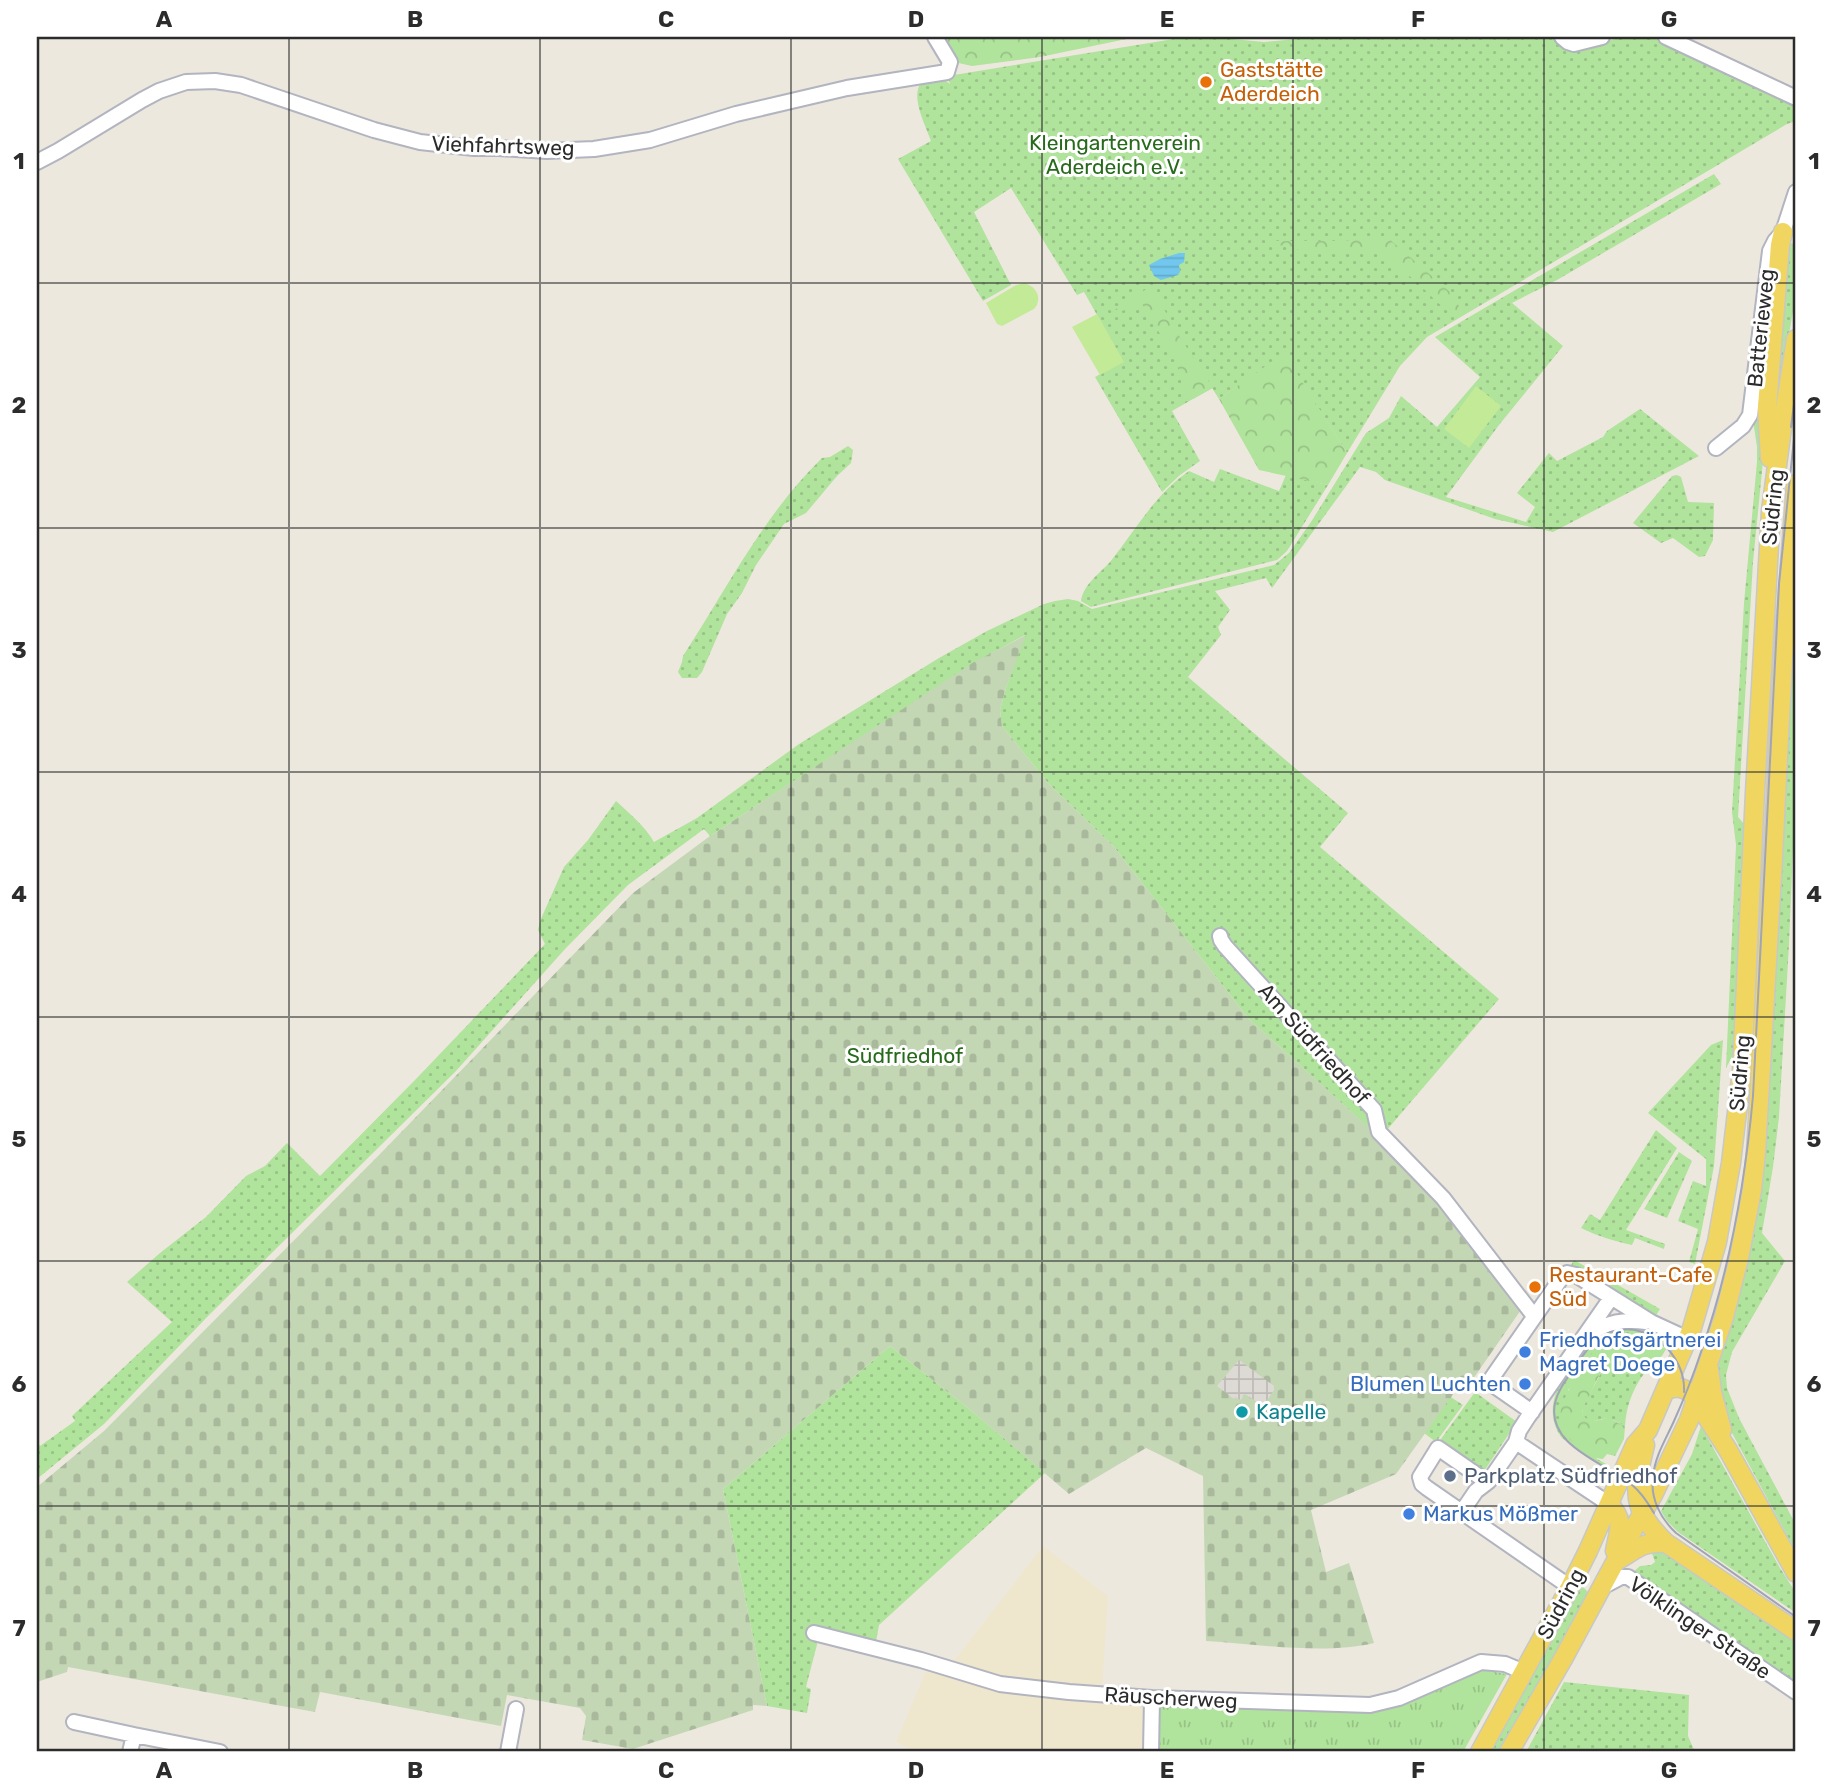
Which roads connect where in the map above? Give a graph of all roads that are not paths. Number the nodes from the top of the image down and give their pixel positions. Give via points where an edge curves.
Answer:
1 (935, 37) edge
2 (1562, 37) edge
3 (1602, 37) edge
4 (1666, 37) edge
5 (1796, 98) edge
6 (37, 162) edge
7 (1796, 192) edge
8 (1790, 234) edge
9 (1796, 340) edge
10 (1716, 448) dead end
11 (1796, 484) edge
12 (1796, 492) edge
13 (1771, 511) junction
14 (1220, 936) dead end
15 (1611, 1298) junction
16 (1534, 1316) junction
17 (1651, 1322) junction
18 (1584, 1338) junction
19 (1686, 1343) junction
20 (1708, 1364) junction
21 (1666, 1390) junction
22 (1696, 1400) junction
23 (1532, 1412) junction
24 (1648, 1430) junction
25 (1516, 1442) junction
26 (1728, 1450) junction
27 (1488, 1482) junction
28 (1609, 1504) junction
29 (1461, 1513) junction
30 (1642, 1514) junction
31 (1666, 1543) junction
32 (1588, 1551) junction
33 (1615, 1562) junction
34 (1796, 1573) edge
35 (1570, 1587) junction
36 (1602, 1587) junction
37 (1796, 1632) edge
38 (814, 1633) dead end
39 (1524, 1672) junction
40 (1796, 1692) edge
41 (1152, 1698) junction
42 (516, 1709) dead end
43 (74, 1722) dead end
44 (134, 1735) junction
45 (130, 1752) edge
46 (220, 1752) edge
47 (508, 1752) edge
48 (1151, 1752) edge
49 (1480, 1752) edge
50 (1509, 1752) edge

1 - 6 street, Viehfahrtsweg via 950,62 948,70 940,73 847,88 650,140 594,149 547,151 420,142 241,85 215,81 186,82 159,91
2 - 3 street via 1574,44
4 - 5 street
7 - 8 street, Batterieweg
8 - 10 street, Batterieweg via 1775,241 1770,251 1750,415 1744,426
8 - 13 main road via 1780,245 1767,407
9 - 13 main road, Südring
11 - 12 main road, Südring
12 - 20 main road, Südring via 1756,1153 1739,1258
13 - 19 main road, Südring via 1742,1070 1721,1220
14 - 16 street, Am Südfriedhof via 1374,1110 1379,1132 1443,1198
15 - 16 street via 1567,1273
15 - 17 street
15 - 18 street
16 - 23 street via 1489,1382
17 - 18 street via 1614,1322
17 - 19 street
18 - 23 street
19 - 21 main road, Südring
20 - 22 main road, Südring
20 - 26 main road
21 - 22 main road via 1682,1388
21 - 24 main road, Südring
22 - 26 main road
22 - 30 main road, Südring
23 - 25 street
24 - 28 main road, Südring via 1635,1445
24 - 30 main road via 1636,1489
25 - 27 street
25 - 28 street
26 - 34 main road
27 - 29 street
27 - 29 street via 1438,1448 1420,1482
28 - 32 main road, Südring
28 - 33 main road via 1620,1524
29 - 35 street
30 - 31 main road
30 - 33 main road, Südring
31 - 33 main road via 1643,1544
31 - 37 main road
32 - 35 main road, Südring
32 - 36 main road via 1585,1585
33 - 36 main road, Südring
35 - 39 main road, Südring
36 - 40 street, Völklinger Straße via 1628,1577
36 - 50 main road, Südring
38 - 41 street, Räuscherweg via 1000,1684
39 - 41 street, Räuscherweg via 1481,1662 1399,1698 1370,1705
39 - 49 main road, Südring
41 - 48 street
42 - 47 street
43 - 44 street
44 - 45 street
44 - 46 street

